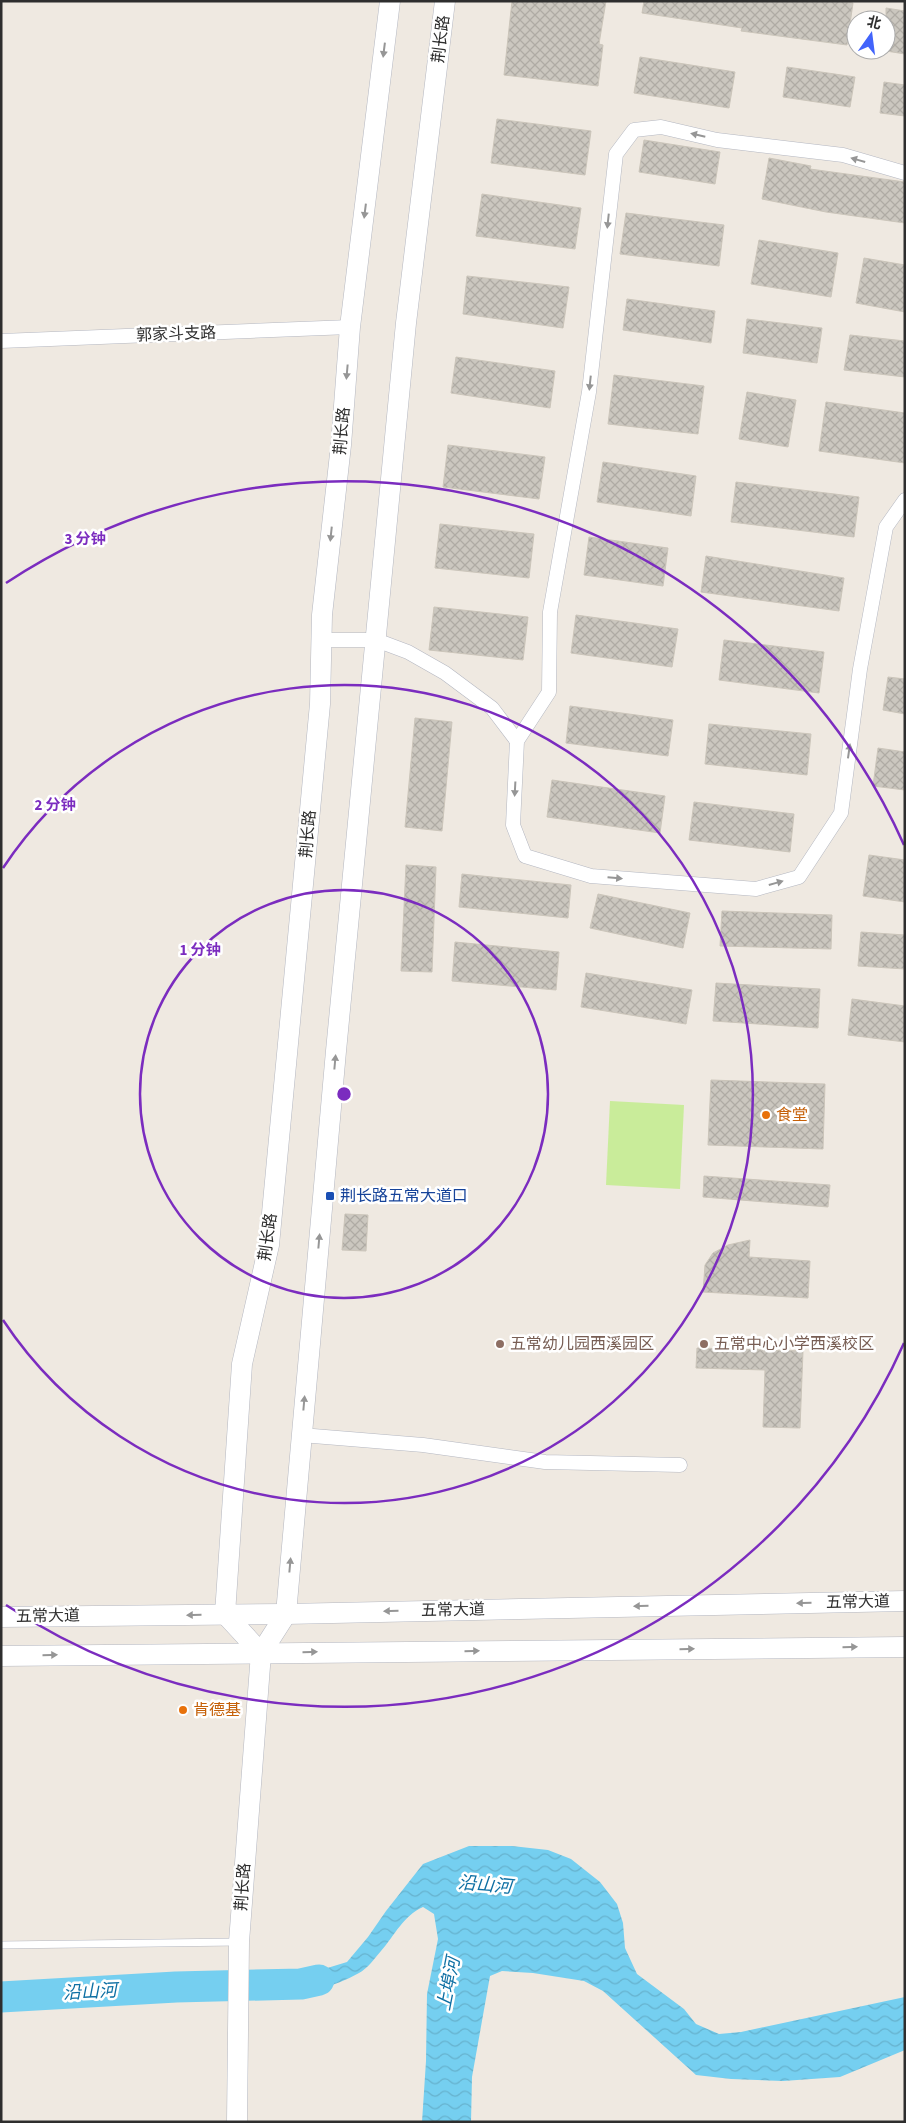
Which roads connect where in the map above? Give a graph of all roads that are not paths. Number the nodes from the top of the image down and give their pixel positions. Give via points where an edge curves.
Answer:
1 (390, 1) edge
2 (445, 1) edge
3 (905, 173) edge
4 (350, 327) junction
5 (1, 341) edge
6 (905, 500) edge
7 (322, 640) junction
8 (376, 640) junction
9 (517, 741) junction
10 (301, 1435) junction
11 (680, 1465) dead end
12 (905, 1601) edge
13 (225, 1614) junction
14 (286, 1614) junction
15 (1, 1617) edge
16 (905, 1647) edge
17 (261, 1653) junction
18 (1, 1656) edge
19 (239, 1942) junction
20 (1, 1945) edge
21 (237, 2122) edge

1 -> 4 main road, 荆长路
2 - 8 main road, 荆长路 via 406,323
3 -> 9 street via 843,155 717,140 661,127 634,130 616,154 589,392 550,612 549,692
4 - 5 street, 郭家斗支路
4 -> 7 main road, 荆长路
9 -> 6 street via 513,825 525,856 590,876 756,889 799,877 841,813 860,669 886,526
7 - 8 street
7 - 13 main road, 荆长路 via 320,704 269,1246 242,1364
8 - 9 street via 408,652 445,673 492,708
10 -> 8 main road, 荆长路
10 - 11 street via 423,1445 545,1462
14 -> 10 main road, 荆长路
12 -> 14 main road, 五常大道
13 - 14 main road, 五常大道
13 -> 15 main road, 五常大道
13 - 17 main road
14 - 17 main road, 荆长路
17 -> 16 main road
18 -> 17 main road
17 - 19 main road, 荆长路
19 - 20 lane
19 - 21 main road, 荆长路

